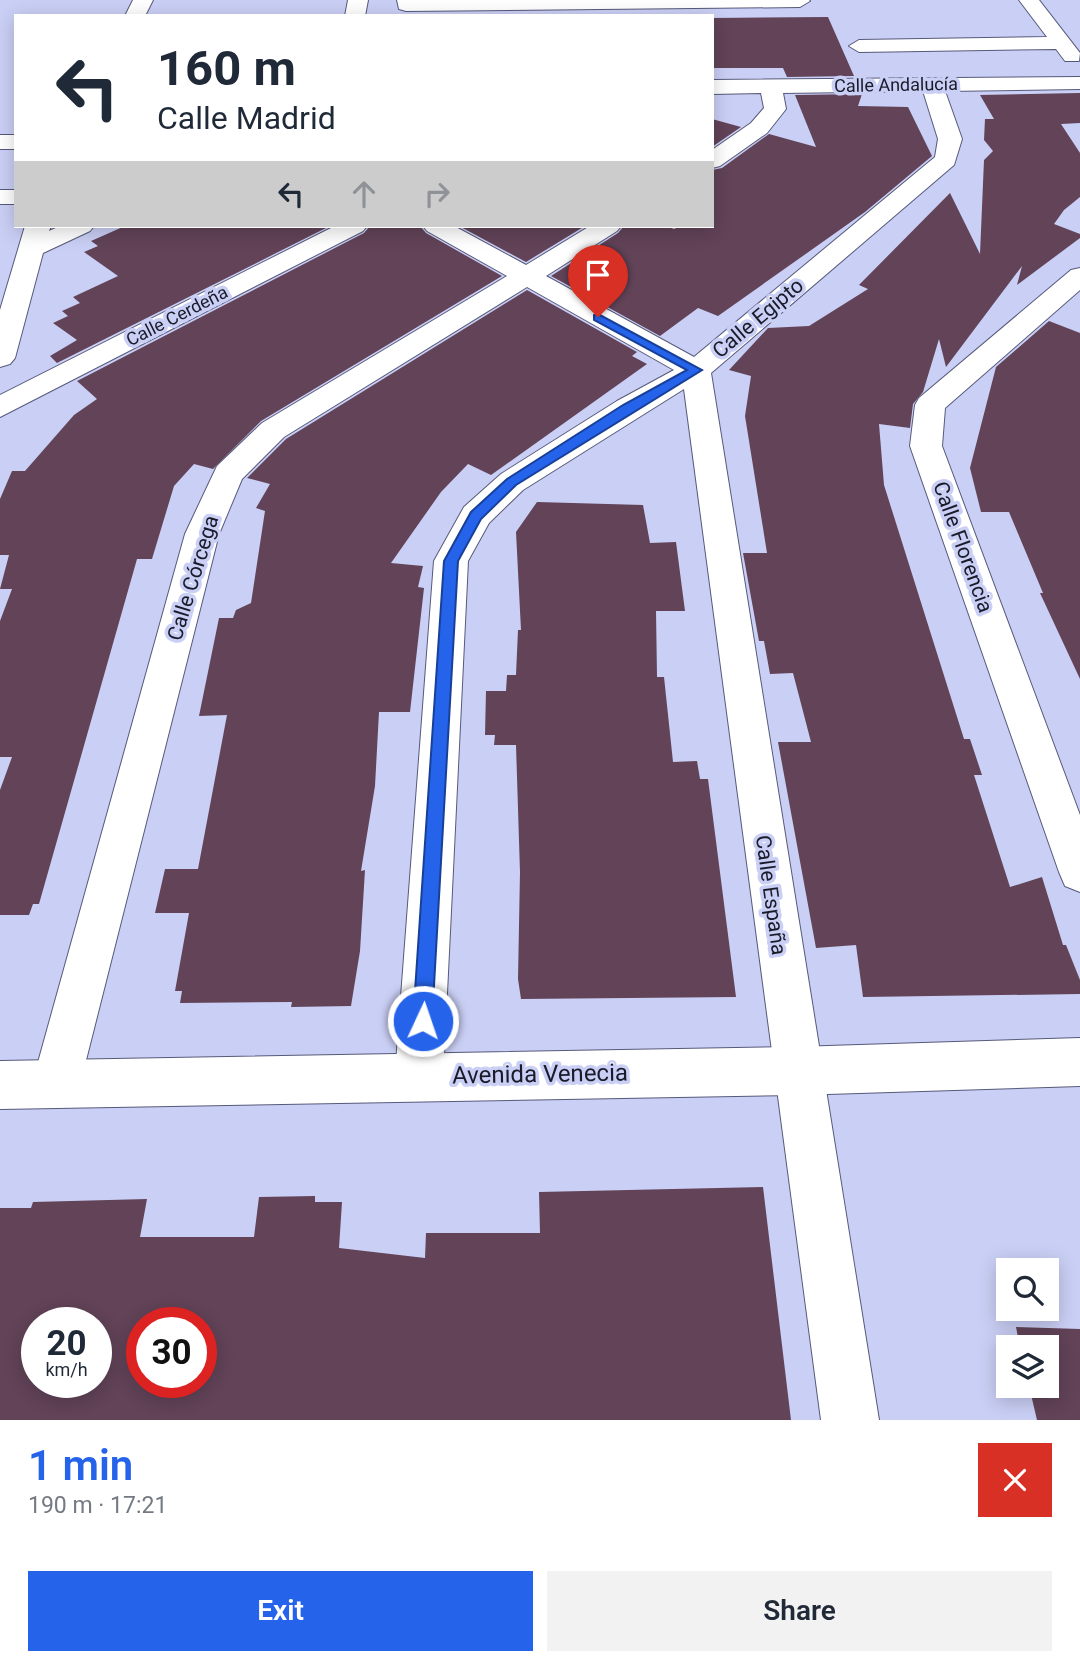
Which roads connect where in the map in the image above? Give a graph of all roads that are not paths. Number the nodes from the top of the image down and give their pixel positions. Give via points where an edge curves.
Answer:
1 (407, 0) edge
2 (1029, 0) edge
3 (736, 1) edge
4 (800, 1) edge
5 (1042, 18) junction
6 (1067, 18) dead end
7 (1061, 43) junction
8 (859, 46) dead end
9 (1080, 68) edge
10 (1080, 83) edge
11 (932, 85) junction
12 (771, 86) junction
13 (714, 87) edge
14 (714, 160) edge
15 (73, 228) edge
16 (350, 228) edge
17 (439, 228) edge
18 (605, 228) edge
19 (35, 237) edge
20 (1080, 276) edge
21 (525, 278) junction
22 (10, 291) edge
23 (0, 358) edge
24 (696, 370) junction
25 (0, 407) edge
26 (1080, 872) edge
27 (1080, 1062) edge
28 (796, 1071) junction
29 (419, 1076) junction
30 (56, 1084) junction
31 (0, 1085) edge
32 (850, 1420) edge

1 - 3 street via 406,5
2 - 5 street
3 - 4 street
5 - 6 street
5 - 7 street
7 - 8 street
7 - 9 street
10 - 11 street, Calle Andalucía
11 - 12 street, Calle Andalucía
11 - 24 street, Calle Egipto via 950,139 946,160
12 - 13 street, Calle Andalucía
12 - 14 street via 775,109 759,128
15 - 19 street
16 - 25 street, Calle Cerdeña
17 - 21 street
18 - 21 street, Calle Córcega
19 - 22 street
20 - 26 street, Calle Florencia via 930,405 926,446
21 - 24 street
21 - 30 street, Calle Córcega via 273,430 228,474 202,534
22 - 23 street
24 - 28 street, Calle España
24 - 29 street, Calle Egipto via 512,482 476,515 451,561
27 - 28 street, Avenida Venecia
28 - 29 street, Avenida Venecia
28 - 32 street, Calle España
29 - 30 street, Avenida Venecia
30 - 31 street, Avenida Venecia

